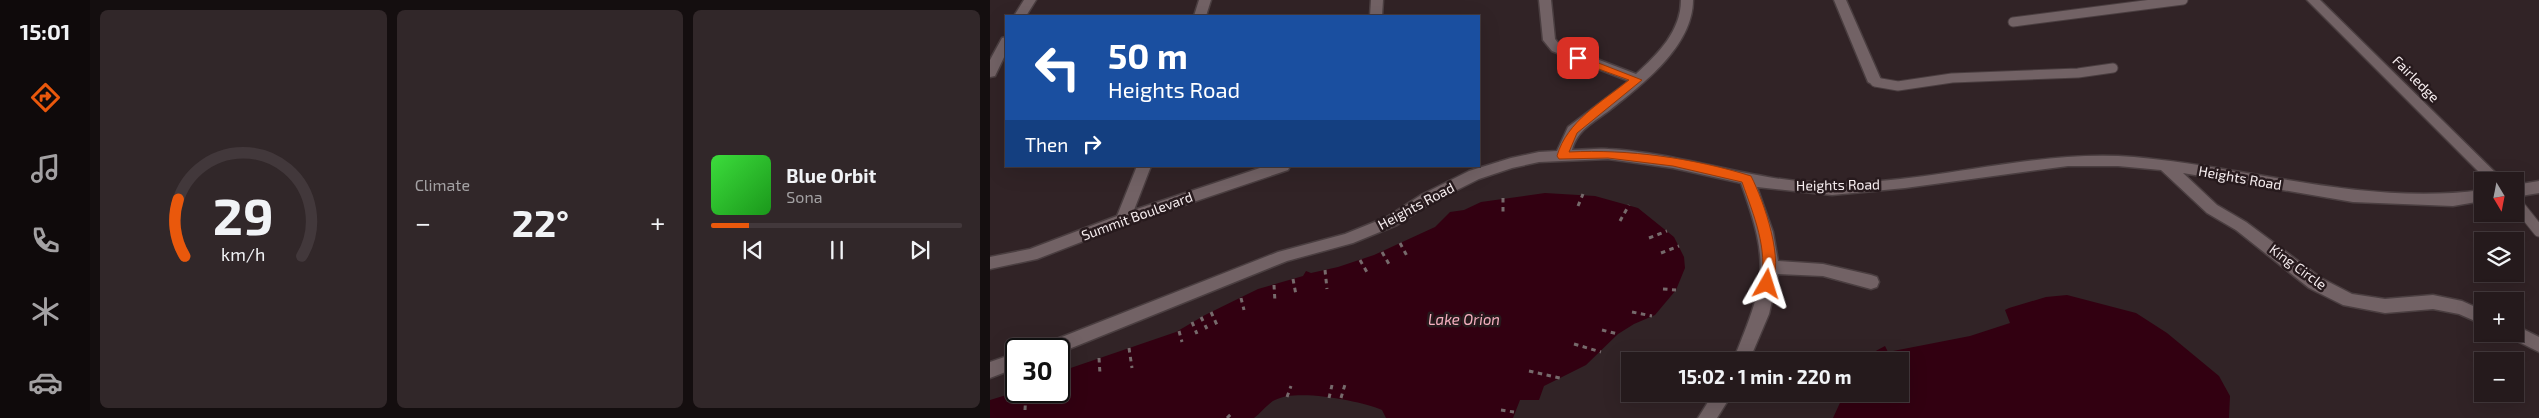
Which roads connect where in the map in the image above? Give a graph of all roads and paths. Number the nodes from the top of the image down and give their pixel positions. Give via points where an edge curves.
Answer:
1 (1030, 0) edge
2 (1205, 0) edge
3 (1377, 0) edge
4 (1545, 0) edge
5 (1687, 0) edge
6 (1840, 0) edge
7 (2183, 0) edge
8 (2313, 0) edge
9 (1021, 15) edge
10 (1200, 15) edge
11 (1376, 15) edge
12 (2012, 22) dead end
13 (1005, 43) edge
14 (2113, 68) dead end
15 (990, 72) edge
16 (1637, 80) junction
17 (1875, 82) joint
18 (1563, 156) junction
19 (2165, 165) junction
20 (1144, 167) edge
21 (1280, 167) edge
22 (2488, 172) edge
23 (1747, 179) junction
24 (2539, 187) edge
25 (2524, 190) edge
26 (1583, 194) dead end
27 (2474, 197) edge
28 (1503, 198) dead end
29 (1578, 206) dead end
30 (1629, 206) dead end
31 (2524, 212) edge
32 (1503, 213) dead end
33 (1123, 220) junction
34 (1620, 221) dead end
35 (2539, 230) edge
36 (1668, 231) dead end
37 (1649, 238) dead end
38 (1400, 243) dead end
39 (1679, 246) dead end
40 (1382, 252) dead end
41 (1661, 253) dead end
42 (1407, 256) dead end
43 (1360, 260) dead end
44 (990, 263) edge
45 (1389, 264) dead end
46 (1770, 266) junction
47 (1325, 270) dead end
48 (1368, 274) dead end
49 (1293, 279) dead end
50 (1872, 282) dead end
51 (1274, 285) dead end
52 (1327, 289) dead end
53 (1663, 289) dead end
54 (1676, 290) dead end
55 (1296, 295) dead end
56 (1241, 298) dead end
57 (1275, 302) dead end
58 (1244, 310) dead end
59 (1211, 312) dead end
60 (1632, 312) dead end
61 (2474, 313) edge
62 (1652, 316) dead end
63 (1201, 317) dead end
64 (1192, 322) dead end
65 (1216, 325) dead end
66 (1206, 329) dead end
67 (1602, 330) dead end
68 (1178, 331) dead end
69 (1197, 334) dead end
70 (1618, 334) dead end
71 (2524, 337) edge
72 (1070, 341) edge
73 (1182, 342) dead end
74 (1574, 344) dead end
75 (2539, 345) edge
76 (1128, 348) dead end
77 (1601, 352) dead end
78 (1746, 352) edge
79 (1099, 358) dead end
80 (1005, 365) edge
81 (1132, 368) dead end
82 (990, 370) edge
83 (1529, 371) dead end
84 (1100, 374) dead end
85 (1560, 378) dead end
86 (1346, 381) dead end
87 (1332, 385) dead end
88 (1291, 386) dead end
89 (1287, 397) dead end
90 (1329, 398) dead end
91 (1341, 398) dead end
92 (1718, 402) edge
93 (1025, 403) edge
94 (1025, 410) dead end
95 (1501, 410) dead end
96 (1514, 412) dead end
97 (1232, 413) dead end
98 (1227, 418) edge
99 (1708, 418) edge

1 - 9 street
2 - 10 street
3 - 11 street
4 - 16 street via 1549,40 1556,48
5 - 16 street via 1685,22 1674,41
6 - 17 street
7 - 12 lane
8 - 22 street, Fairledge
13 - 15 street
14 - 17 lane via 2078,73 1952,78 1898,86
16 - 18 street via 1573,130 1566,141
18 - 23 street, Heights Road via 1608,154 1673,162
18 - 72 street, Heights Road via 1511,162 1474,175 1392,220 1348,239 1284,256
19 - 23 street, Heights Road via 2068,161 1905,183 1832,189 1792,187
19 - 27 street, Heights Road via 2353,196 2453,200
19 - 61 street, King Circle via 2212,209 2241,226 2315,282 2349,300 2385,306 2433,302
20 - 33 street
21 - 33 street, Summit Boulevard
23 - 46 street via 1766,232
24 - 25 street
26 - 29 path
28 - 32 path
30 - 34 path
31 - 35 lane
33 - 44 street, Summit Boulevard via 1032,255
36 - 37 path
38 - 42 path
39 - 41 path
40 - 45 path
43 - 48 path
46 - 50 street via 1822,270
46 - 78 street via 1764,302
47 - 52 path
49 - 55 path
51 - 57 path
53 - 54 path
56 - 58 path
59 - 65 path
60 - 62 path
63 - 66 path
64 - 69 path
67 - 70 path
68 - 73 path
71 - 75 street
74 - 77 path
76 - 81 path
79 - 84 path
80 - 82 street
83 - 85 path
86 - 91 path
87 - 90 path
88 - 89 path
92 - 99 street
93 - 94 path
95 - 96 path
97 - 98 path

